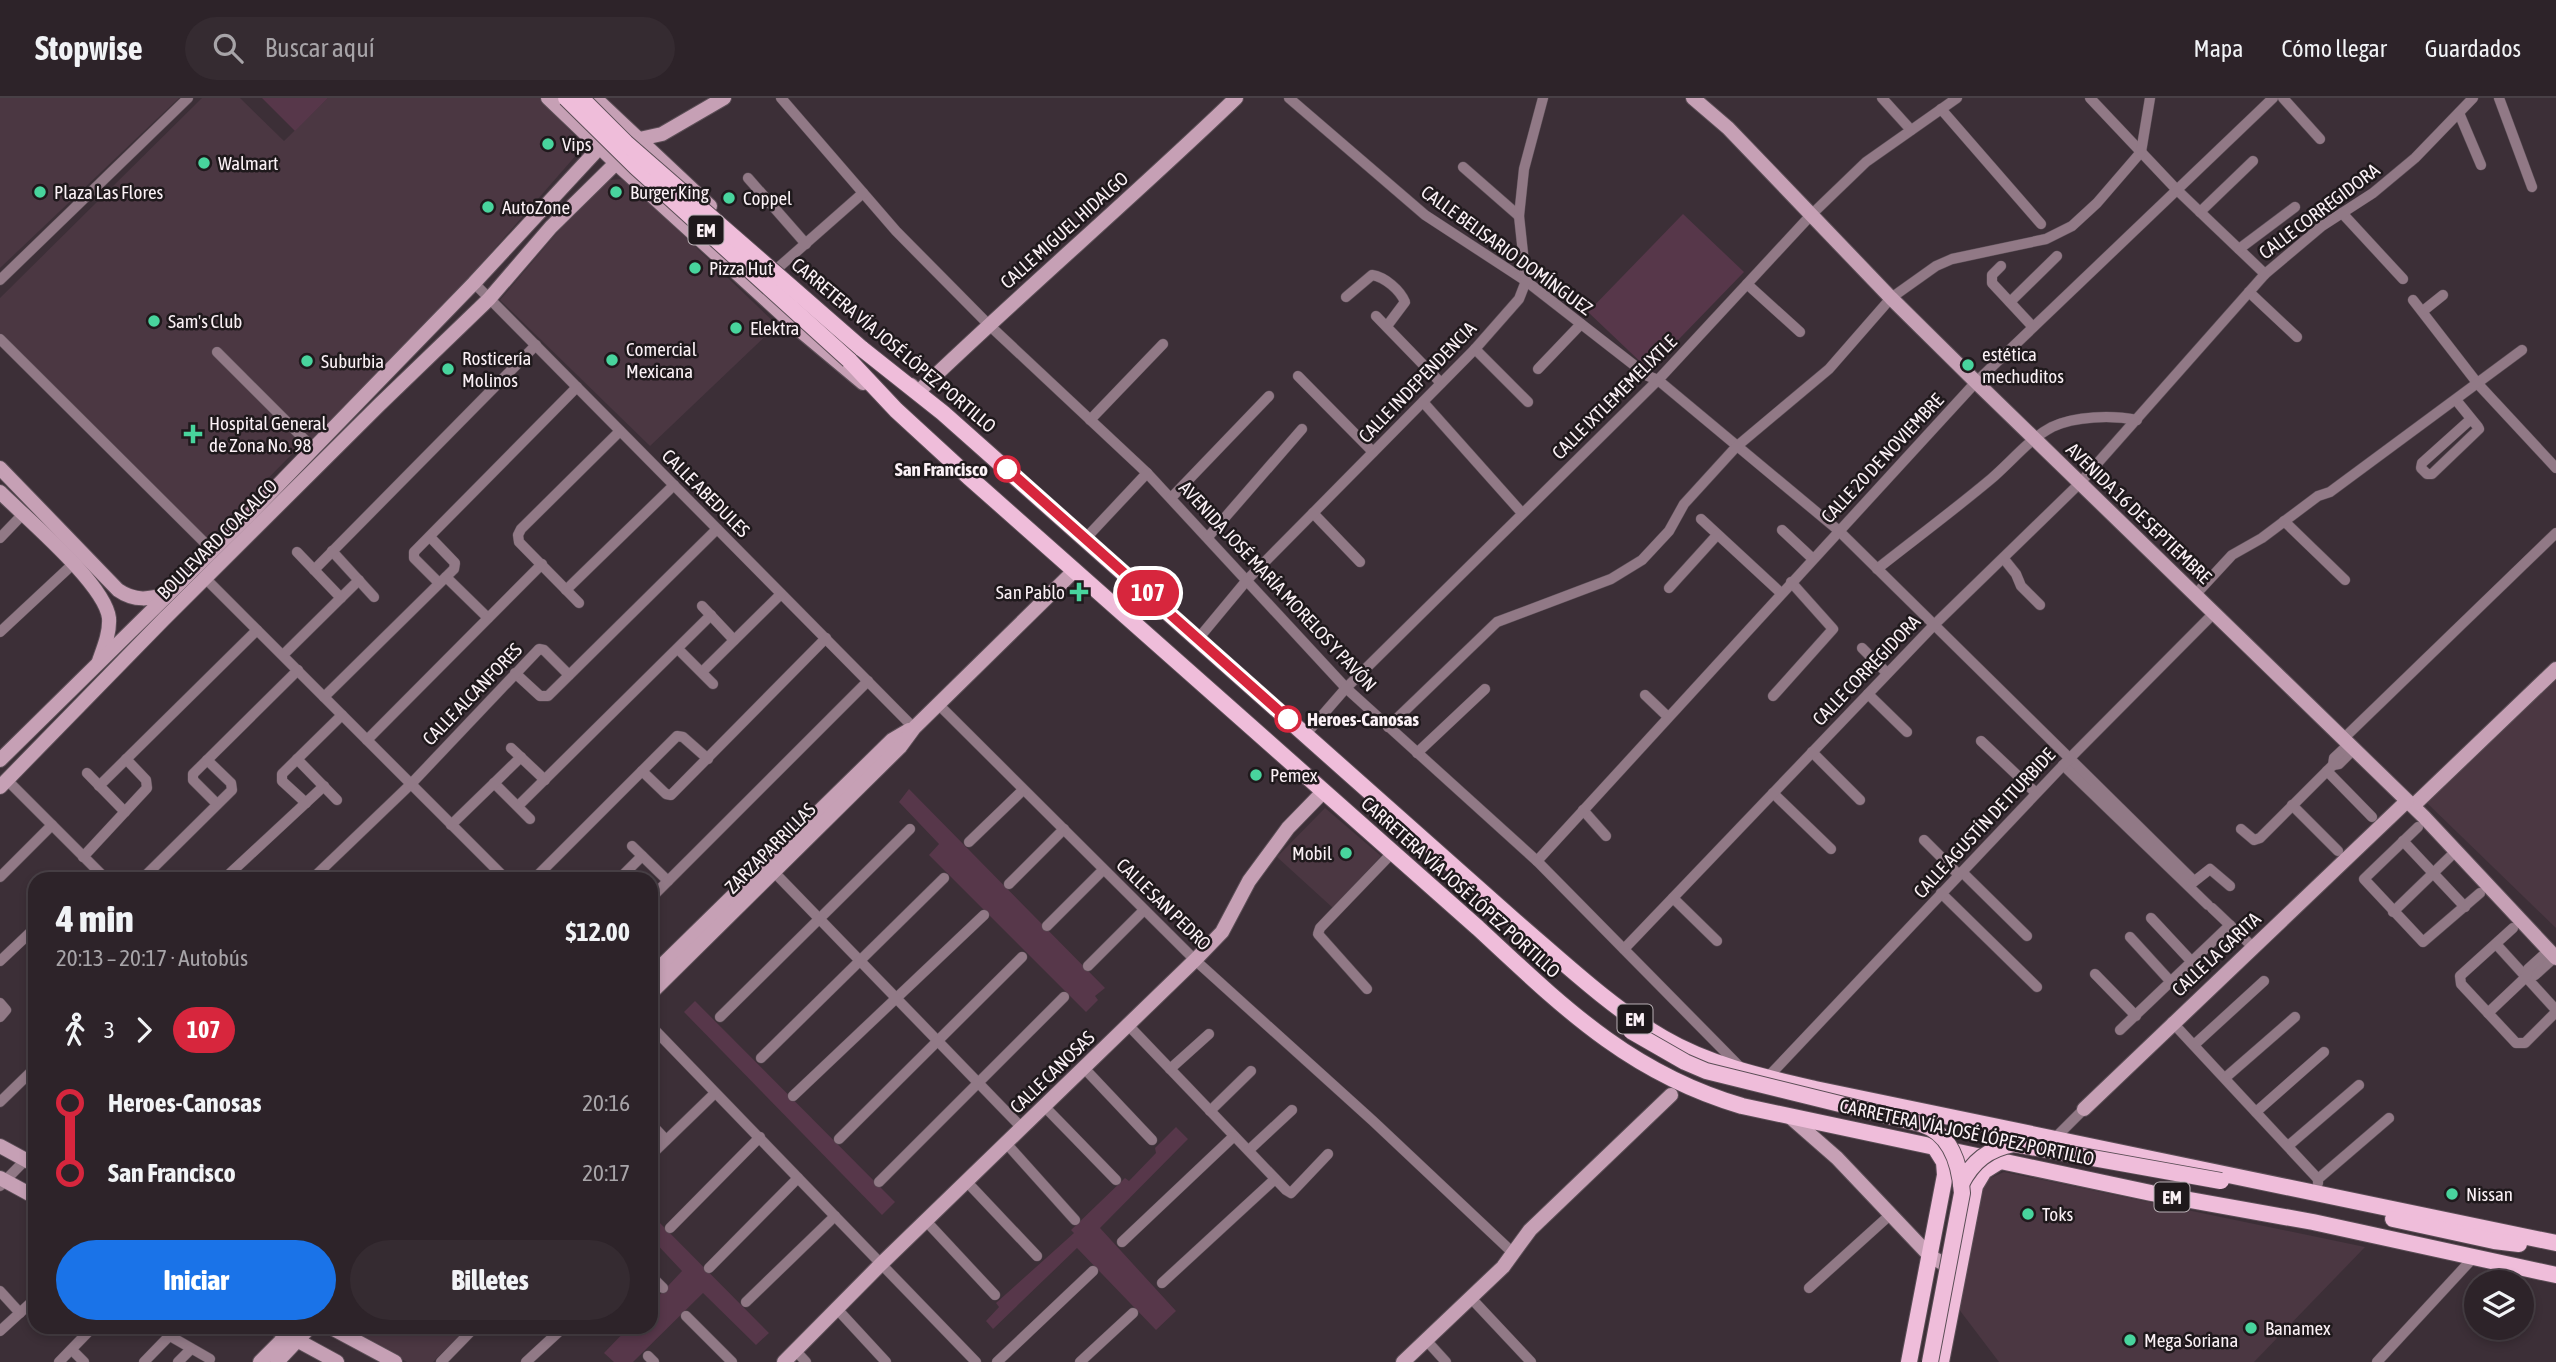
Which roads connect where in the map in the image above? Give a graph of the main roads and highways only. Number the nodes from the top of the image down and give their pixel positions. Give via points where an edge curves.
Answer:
1 (548, 98) edge
2 (581, 98) edge
3 (589, 98) edge
4 (595, 98) edge
5 (724, 98) edge
6 (1236, 98) edge
7 (1693, 98) edge
8 (563, 105) edge
9 (636, 138) junction
10 (599, 148) junction
11 (616, 163) junction
12 (692, 190) junction
13 (670, 214) junction
14 (855, 354) junction
15 (918, 392) junction
16 (892, 414) junction
17 (0, 468) edge
18 (0, 492) edge
19 (287, 496) junction
20 (262, 502) junction
21 (250, 514) junction
22 (243, 542) junction
23 (1074, 570) junction
24 (173, 592) junction
25 (99, 663) junction
26 (2556, 669) edge
27 (914, 728) junction
28 (0, 760) edge
29 (3, 783) edge
30 (1323, 792) junction
31 (2410, 803) junction
32 (1515, 921) junction
33 (2553, 955) edge
34 (658, 969) edge
35 (658, 986) edge
36 (1673, 1088) junction
37 (2084, 1109) road end
38 (1789, 1116) junction
39 (0, 1146) edge
40 (1934, 1146) junction
41 (28, 1157) edge
42 (2000, 1161) junction
43 (2, 1182) edge
44 (28, 1194) edge
45 (2556, 1245) edge
46 (1930, 1256) junction
47 (1961, 1259) junction
48 (1927, 1273) junction
49 (2556, 1275) edge
50 (1956, 1284) junction
51 (294, 1334) edge
52 (343, 1334) edge
53 (801, 1357) edge
54 (260, 1362) edge
55 (277, 1362) edge
56 (337, 1362) edge
57 (395, 1362) edge
58 (784, 1362) edge
59 (1403, 1362) edge
60 (1909, 1362) edge
61 (1928, 1362) edge
62 (1941, 1362) edge

1 - 8 main road
2 - 14 main road, CARRETERA VÍA JOSÉ LÓPEZ PORTILLO / EM, bridge
3 - 8 main road via 580,114 569,115
4 - 9 main road
5 - 9 main road via 662,134
6 - 15 main road, CALLE MIGUEL HIDALGO
7 - 31 main road, AVENIDA 16 DE SEPTIEMBRE via 1728,128 1891,299 2079,484
8 - 10 main road
8 - 14 main road, CARRETERA VÍA JOSÉ LÓPEZ PORTILLO / EM, bridge
9 - 10 main road
9 - 11 main road, BOULEVARD COACALCO
9 - 12 main road
10 - 11 main road
10 - 20 main road, BOULEVARD COACALCO
11 - 13 main road
11 - 19 main road, BOULEVARD COACALCO via 551,227 489,299
12 - 13 main road via 679,194
12 - 15 main road
13 - 16 main road
14 - 15 main road, CARRETERA VÍA JOSÉ LÓPEZ PORTILLO / EM
14 - 16 main road, CARRETERA VÍA JOSÉ LÓPEZ PORTILLO / EM
15 - 32 main road, CARRETERA VÍA JOSÉ LÓPEZ PORTILLO / EM
16 - 23 main road, CARRETERA VÍA JOSÉ LÓPEZ PORTILLO / EM
17 - 24 main road via 125,595 145,599
18 - 25 main road via 73,565 106,608 108,629
19 - 20 main road
19 - 22 main road, BOULEVARD COACALCO
20 - 21 main road, BOULEVARD COACALCO
21 - 22 main road
21 - 24 main road, BOULEVARD COACALCO
22 - 29 main road, BOULEVARD COACALCO
23 - 27 main road, ZARZAPARRILLAS
23 - 30 main road, CARRETERA VÍA JOSÉ LÓPEZ PORTILLO / EM
24 - 25 main road, BOULEVARD COACALCO
25 - 28 main road, BOULEVARD COACALCO
26 - 31 main road, CALLE LA GARITA
27 - 34 main road, ZARZAPARRILLAS via 892,740
27 - 35 main road, ZARZAPARRILLAS
30 - 36 main road, CARRETERA VÍA JOSÉ LÓPEZ PORTILLO / EM via 1547,992
30 - 53 main road, CALLE CANOSAS via 1288,828 1249,881 1222,932 881,1264
31 - 33 main road, AVENIDA 16 DE SEPTIEMBRE
31 - 37 main road, CALLE LA GARITA via 2252,946
32 - 45 main road, CARRETERA VÍA JOSÉ LÓPEZ PORTILLO / EM via 1610,1003 1664,1039 1746,1073 2055,1139 2318,1186
32 - 61 main road, bridge via 1585,992 1631,1031 1676,1058 1706,1071 1928,1126 1946,1142 1960,1170 1962,1193
36 - 38 main road, CARRETERA VÍA JOSÉ LÓPEZ PORTILLO / EM
36 - 59 main road via 1530,1230 1503,1267
38 - 40 main road, CARRETERA VÍA JOSÉ LÓPEZ PORTILLO / EM
38 - 46 main road via 1837,1158
39 - 41 main road
40 - 42 main road, CARRETERA VÍA JOSÉ LÓPEZ PORTILLO / EM
40 - 46 main road via 1944,1162 1945,1175
42 - 47 main road via 1979,1178
42 - 49 main road, CARRETERA VÍA JOSÉ LÓPEZ PORTILLO / EM
43 - 44 main road
45 - 61 main road, bridge via 2494,1241 2221,1181 2027,1145 1997,1147 1970,1167 1959,1188
46 - 47 main road via 1947,1265
46 - 48 main road
47 - 50 main road
48 - 50 main road via 1944,1268
48 - 60 main road
50 - 62 main road
51 - 54 main road
51 - 55 main road
51 - 56 main road
52 - 57 main road
53 - 58 main road, CALLE CANOSAS

